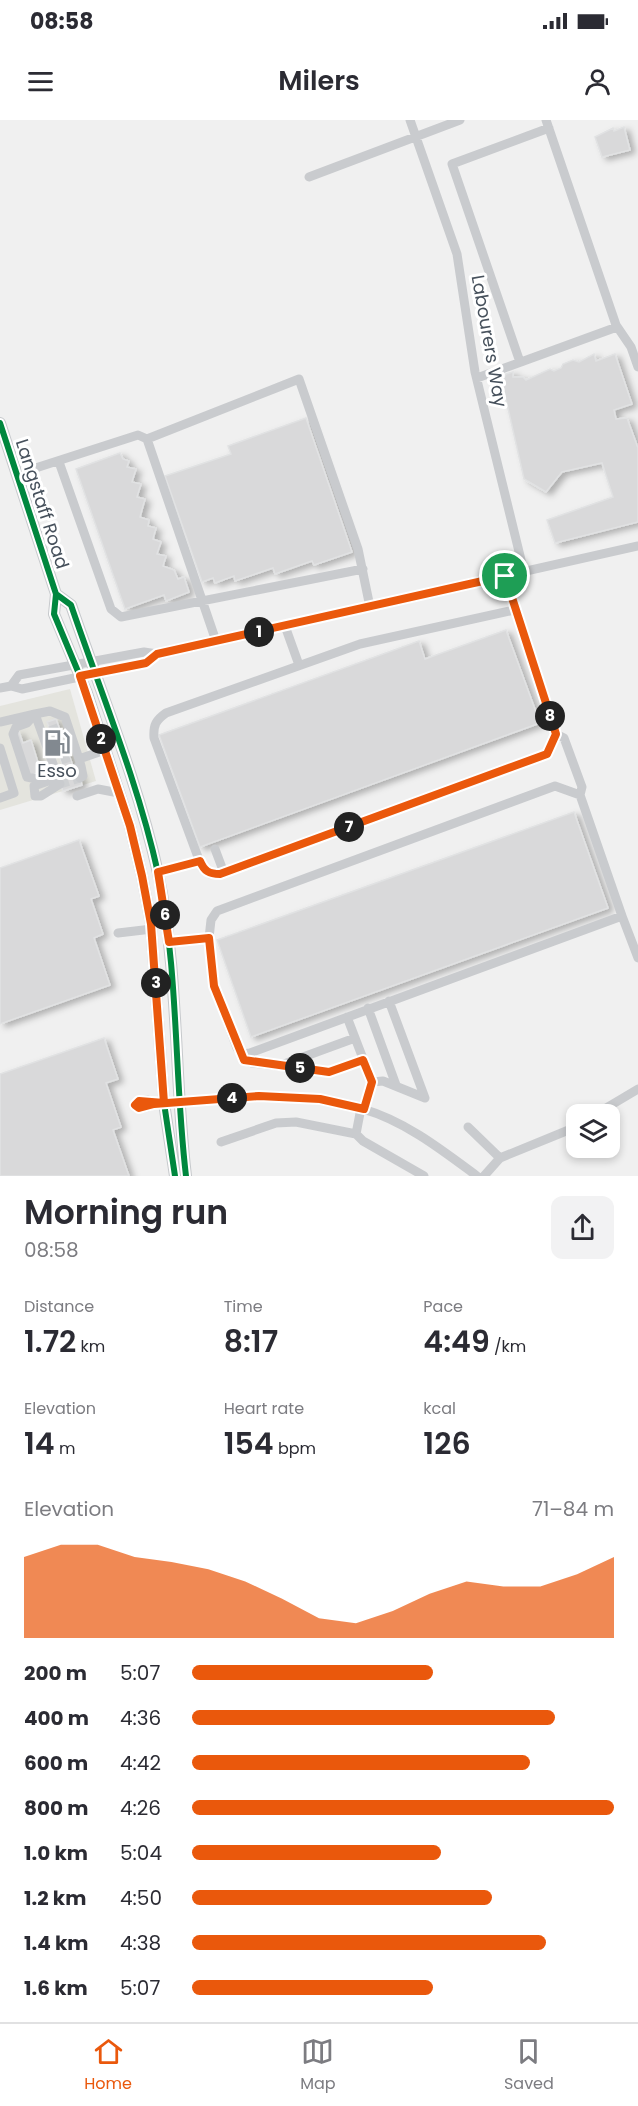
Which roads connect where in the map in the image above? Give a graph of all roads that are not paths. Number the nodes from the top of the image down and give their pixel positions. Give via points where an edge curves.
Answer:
1 (410, 120) edge
2 (460, 120) edge
3 (548, 124) edge
4 (416, 135) junction
5 (309, 177) dead end
6 (617, 327) junction
7 (520, 362) junction
8 (638, 367) edge
9 (477, 378) junction
10 (0, 423) edge
11 (147, 439) junction
12 (59, 462) junction
13 (16, 474) junction
14 (638, 546) edge
15 (363, 569) junction
16 (524, 572) junction
17 (505, 576) junction
18 (56, 594) junction
19 (203, 601) junction
20 (370, 607) junction
21 (514, 610) junction
22 (285, 626) junction
23 (216, 641) junction
24 (157, 654) junction
25 (90, 661) junction
26 (76, 664) junction
27 (299, 665) junction
28 (94, 674) junction
29 (80, 676) junction
30 (11, 686) junction
31 (0, 688) edge
32 (35, 714) junction
33 (0, 722) edge
34 (556, 734) junction
35 (62, 750) junction
36 (105, 750) junction
37 (2, 763) edge
38 (80, 778) dead end
39 (119, 793) junction
40 (580, 795) junction
41 (77, 796) dead end
42 (0, 798) edge
43 (215, 849) dead end
44 (200, 861) junction
45 (158, 872) junction
46 (224, 873) junction
47 (622, 916) junction
48 (152, 929) junction
49 (118, 933) dead end
50 (209, 938) junction
51 (169, 942) junction
52 (638, 958) edge
53 (389, 1001) junction
54 (368, 1008) junction
55 (347, 1017) junction
56 (355, 1038) junction
57 (242, 1054) junction
58 (363, 1060) junction
59 (281, 1065) junction
60 (372, 1082) junction
61 (396, 1085) junction
62 (638, 1089) edge
63 (179, 1102) junction
64 (159, 1103) junction
65 (613, 1104) edge
66 (131, 1106) dead end
67 (363, 1109) junction
68 (468, 1127) dead end
69 (566, 1131) edge
70 (356, 1134) junction
71 (221, 1142) dead end
72 (500, 1158) junction
73 (471, 1174) edge
74 (174, 1176) edge
75 (186, 1176) edge
76 (424, 1176) edge
77 (484, 1176) edge

1 - 4 street, Labourers Way
2 - 4 street
3 - 6 street
3 - 7 street via 452,164
4 - 5 street
4 - 9 street, Labourers Way via 457,254
6 - 7 street
6 - 8 street via 631,347
7 - 9 street
9 - 16 street, Labourers Way
10 - 13 main road, Langstaff Road
11 - 12 street via 138,435
11 - 15 street via 299,379
11 - 19 street
12 - 13 street
12 - 19 street via 111,609 121,617
13 - 18 main road, Langstaff Road
14 - 16 street
15 - 19 street
15 - 20 street
16 - 17 street
17 - 20 street
17 - 21 street
18 - 25 main road, Langstaff Road via 71,605
18 - 26 main road, Langstaff Road via 54,614
19 - 23 street
20 - 22 street
21 - 27 street via 360,644
21 - 34 street
22 - 23 street
22 - 27 street
23 - 24 street
24 - 25 street via 144,652
24 - 28 street via 146,663
25 - 26 street
25 - 28 main road, Langstaff Road
26 - 29 main road, Langstaff Road
26 - 30 street via 19,675
27 - 44 street via 166,713 157,720 153,738
28 - 29 street
28 - 45 main road, Langstaff Road
29 - 30 street via 22,689
29 - 36 main road, Langstaff Road
30 - 31 street
32 - 33 street
32 - 35 street
32 - 35 street via 50,711 65,717
32 - 35 street via 12,734 27,777 37,779
34 - 40 street via 564,738 582,786
34 - 46 street via 547,754
35 - 36 street
35 - 38 street via 83,776
36 - 39 main road, Langstaff Road
37 - 42 street via 14,793
39 - 41 street via 98,789
39 - 48 main road, Langstaff Road
40 - 47 street
40 - 50 street via 555,786 218,911 211,920
43 - 46 street
44 - 45 street
44 - 46 street via 210,874
45 - 51 main road, Langstaff Road
47 - 52 street
47 - 53 street
48 - 49 street
48 - 64 main road, Langstaff Road
50 - 51 street
50 - 57 street via 214,986
51 - 63 main road, Langstaff Road
53 - 54 street
53 - 61 street via 425,1098
54 - 55 street
54 - 61 street
55 - 56 street
55 - 57 street
56 - 58 street
56 - 59 street
57 - 59 street via 244,1060 252,1063
58 - 59 street via 329,1072
58 - 60 street
60 - 61 street
60 - 67 street
62 - 65 street
63 - 64 street
63 - 67 street via 259,1096 320,1099
63 - 75 main road, Langstaff Road
64 - 66 street via 148,1100
64 - 74 main road, Langstaff Road
67 - 70 street
67 - 73 street via 423,1138
68 - 72 street
69 - 72 street
70 - 71 street via 296,1122 276,1123
70 - 76 street
72 - 77 street

